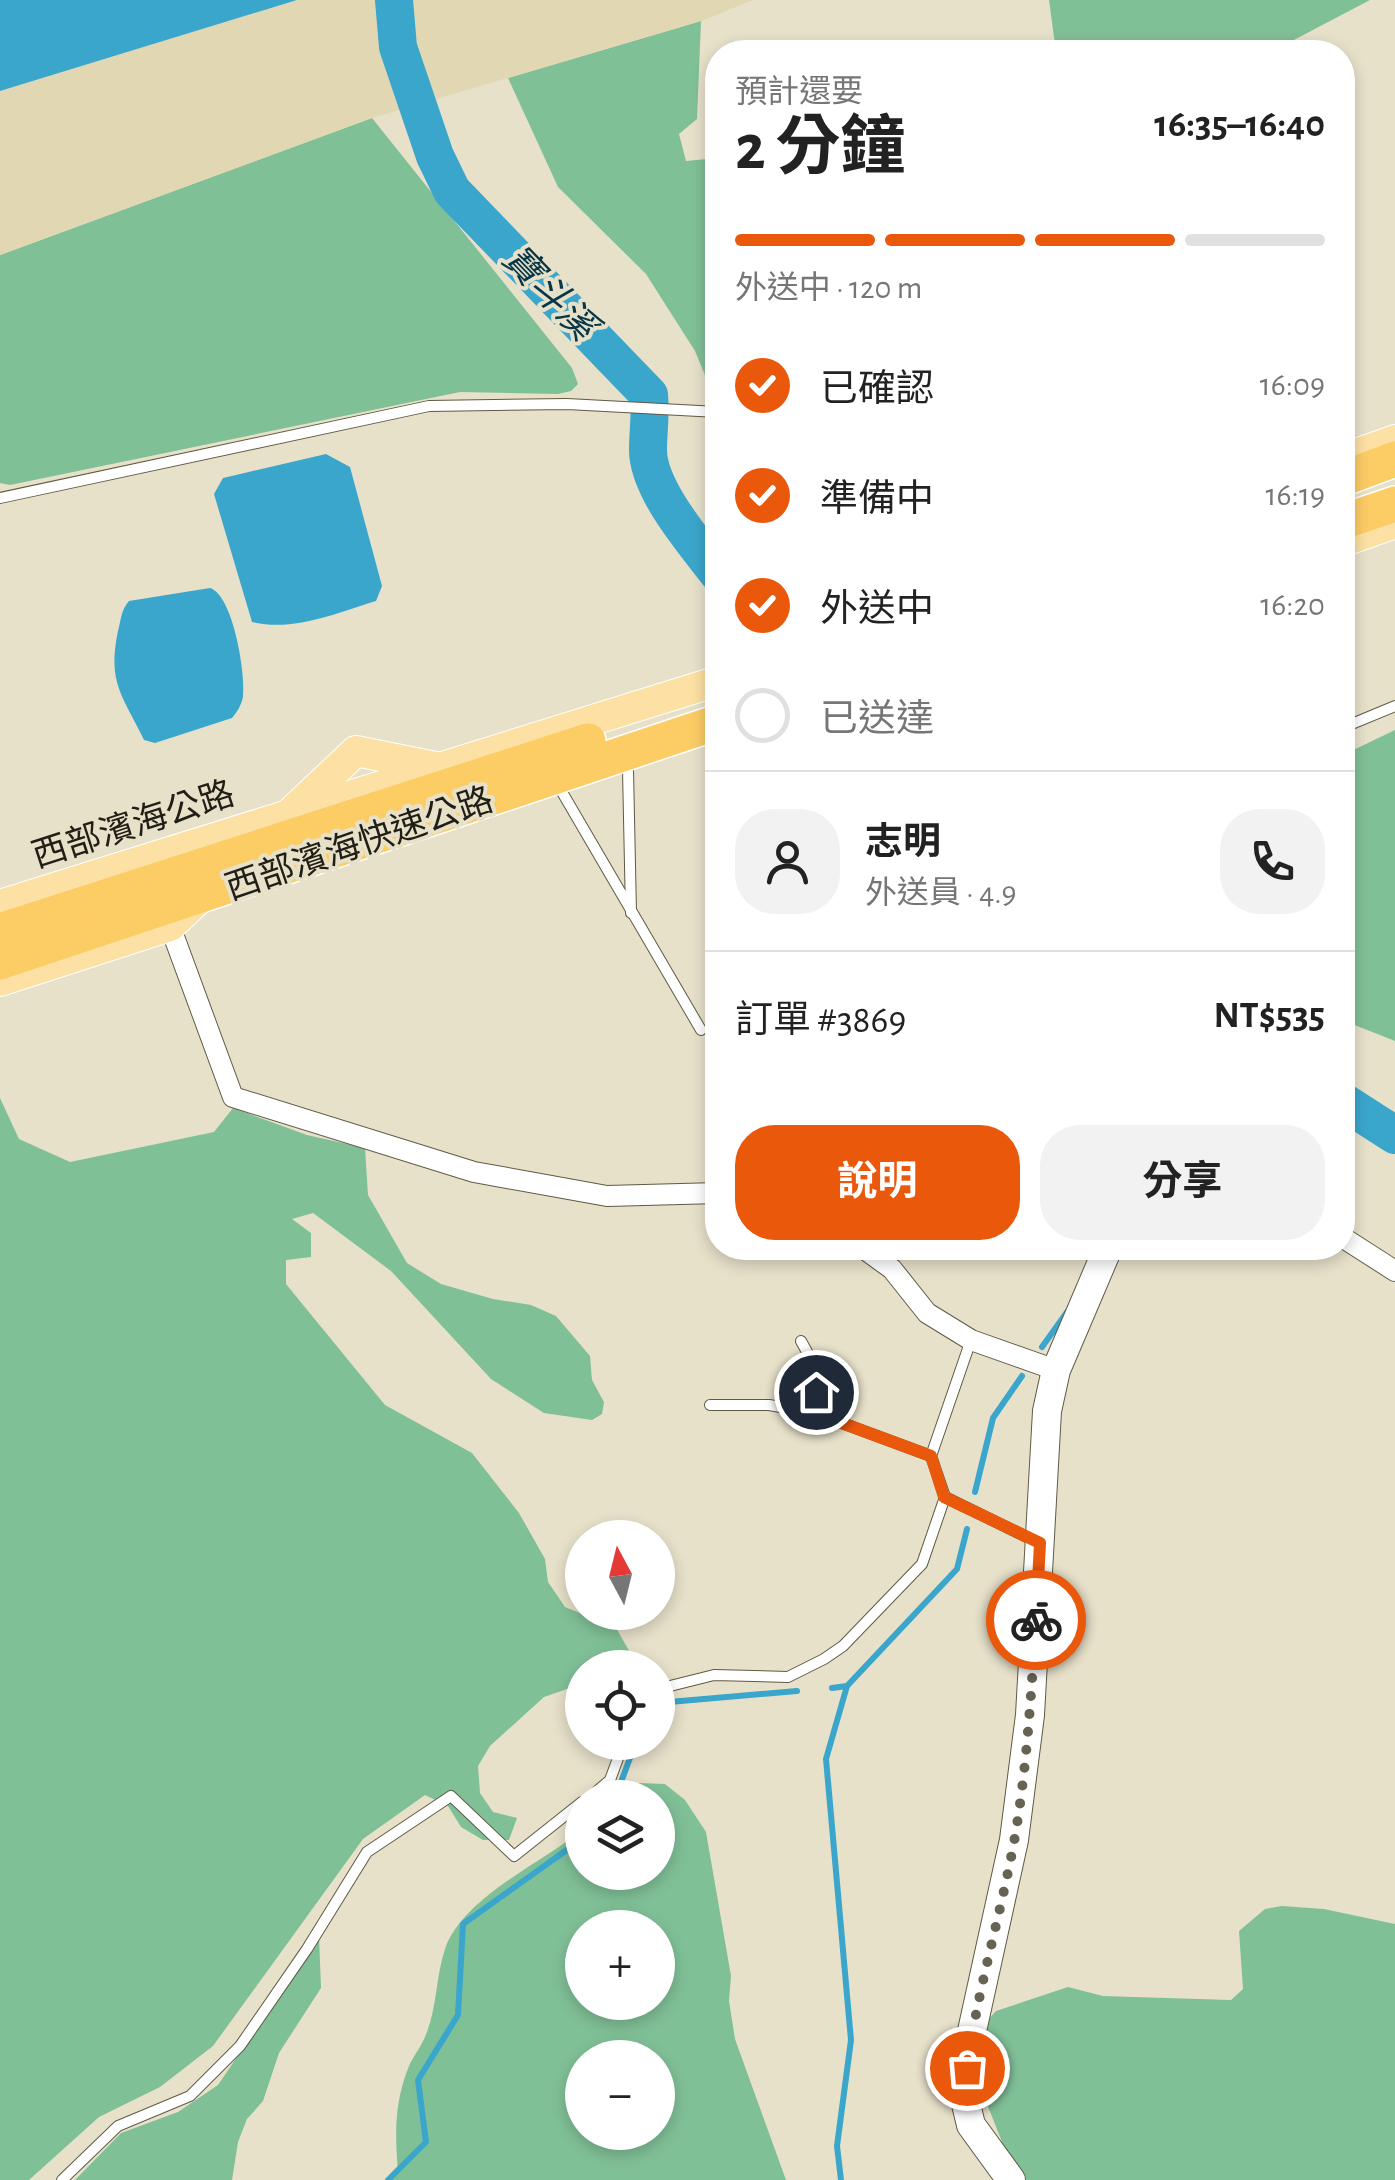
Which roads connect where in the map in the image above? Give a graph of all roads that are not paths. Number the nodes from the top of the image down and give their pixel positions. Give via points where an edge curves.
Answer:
1 (705, 411) edge
2 (1395, 440) edge
3 (1355, 454) edge
4 (1395, 459) edge
5 (1355, 473) edge
6 (0, 498) edge
7 (1395, 504) edge
8 (1355, 518) edge
9 (1395, 523) edge
10 (1355, 537) edge
11 (1395, 706) edge
12 (705, 714) edge
13 (705, 714) edge
14 (705, 714) edge
15 (705, 716) edge
16 (1355, 723) edge
17 (628, 770) junction
18 (562, 792) junction
19 (0, 905) edge
20 (631, 914) junction
21 (170, 926) junction
22 (0, 931) edge
23 (0, 962) edge
24 (0, 982) edge
25 (702, 1030) dead end
26 (705, 1193) edge
27 (1355, 1245) edge
28 (880, 1260) edge
29 (1103, 1260) edge
30 (1395, 1271) edge
31 (971, 1340) junction
32 (801, 1341) dead end
33 (1056, 1370) junction
34 (710, 1405) dead end
35 (815, 1413) junction
36 (931, 1456) junction
37 (944, 1497) junction
38 (1040, 1543) junction
39 (675, 1685) edge
40 (565, 1816) edge
41 (62, 2180) edge
42 (1011, 2180) edge

1 - 6 lane via 429,406
2 - 3 main road
4 - 5 highway
7 - 8 highway
9 - 10 main road
11 - 16 lane
12 - 19 main road, 西部濱海公路
13 - 22 highway, 西部濱海快速公路
14 - 23 highway, 西部濱海快速公路
15 - 17 main road, 西部濱海公路
17 - 18 main road, 西部濱海公路
17 - 20 lane
18 - 20 lane
18 - 21 main road, 西部濱海公路 via 356,751
20 - 25 lane
21 - 24 main road, 西部濱海公路
21 - 26 street via 233,1098 474,1172 607,1196
27 - 30 street
28 - 31 street via 927,1313
29 - 33 street
31 - 33 street
31 - 36 lane
32 - 35 lane via 818,1372
33 - 38 street via 1047,1411
34 - 35 lane via 769,1404
35 - 36 lane
36 - 37 lane
37 - 38 lane
37 - 39 lane via 922,1564 843,1646 788,1677 714,1675
38 - 42 street via 1030,1716 1014,1840 972,2031 965,2100 971,2125
40 - 41 lane via 514,1856 451,1796 367,1852 240,2046 190,2096 118,2126

